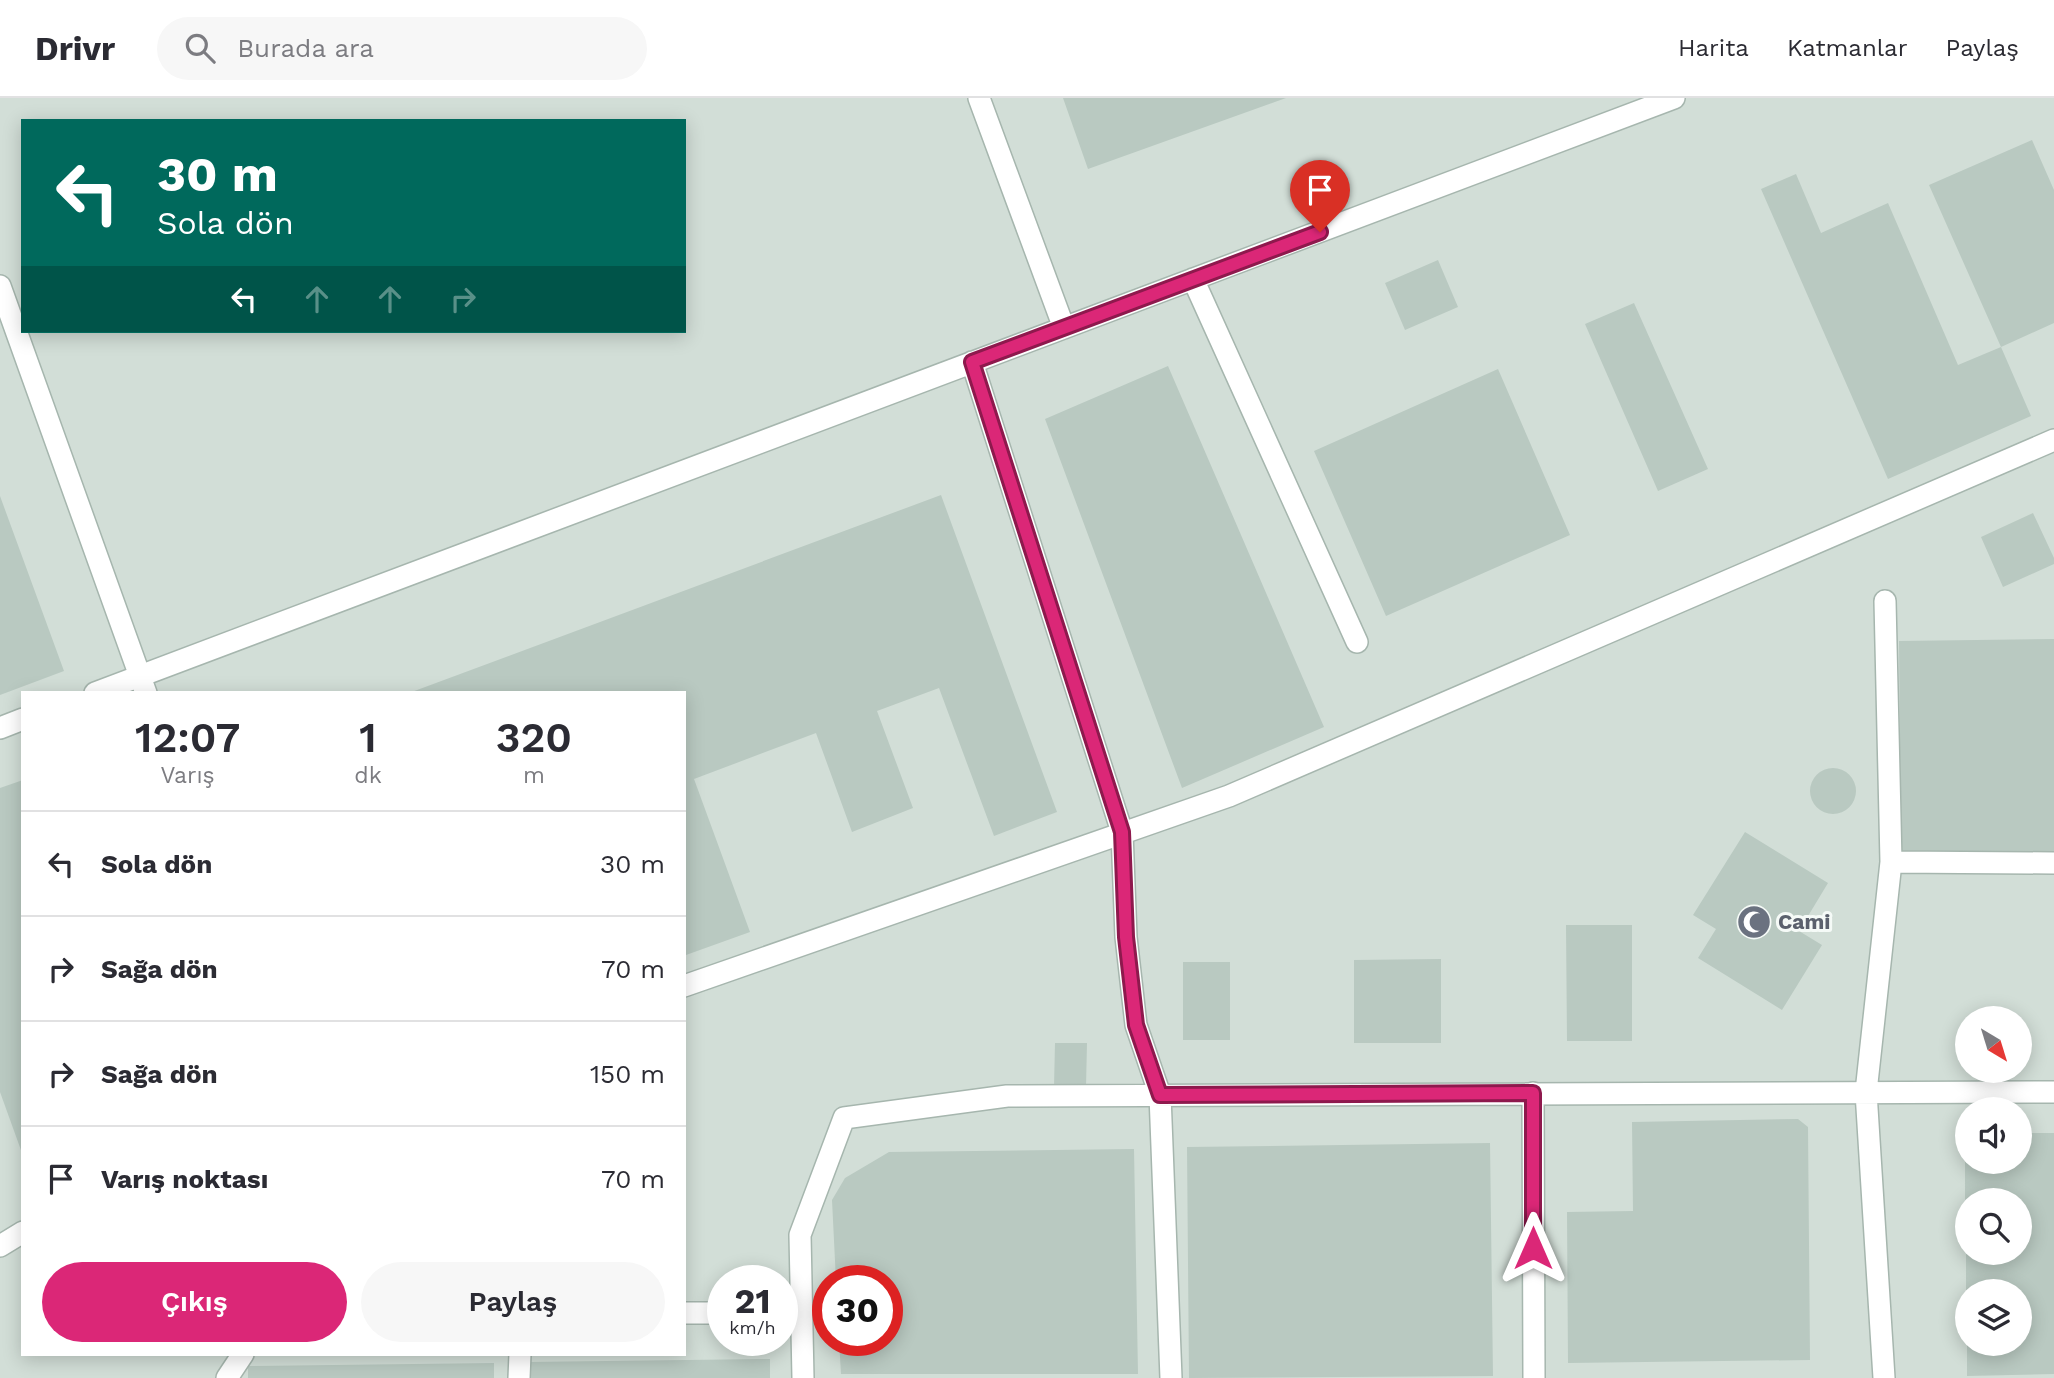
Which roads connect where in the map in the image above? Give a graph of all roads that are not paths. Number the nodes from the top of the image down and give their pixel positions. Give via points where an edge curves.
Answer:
1 (979, 98) edge
2 (1674, 98) edge
3 (1193, 279) junction
4 (0, 286) edge
5 (1064, 328) junction
6 (972, 362) junction
7 (2054, 440) edge
8 (1885, 601) dead end
9 (1357, 642) dead end
10 (144, 685) edge
11 (107, 691) edge
12 (21, 720) edge
13 (0, 728) edge
14 (1122, 832) junction
15 (1891, 862) junction
16 (2054, 863) edge
17 (686, 985) edge
18 (1866, 1092) junction
19 (2054, 1092) edge
20 (1533, 1093) junction
21 (1160, 1095) junction
22 (21, 1232) edge
23 (0, 1246) edge
24 (797, 1265) edge
25 (686, 1313) edge
26 (707, 1313) edge
27 (798, 1348) edge
28 (242, 1356) edge
29 (520, 1356) edge
30 (227, 1378) edge
31 (519, 1378) edge
32 (803, 1378) edge
33 (1171, 1378) edge
34 (1534, 1378) edge
35 (1884, 1378) edge

1 - 5 street
2 - 3 street
3 - 5 street
3 - 9 street
4 - 10 street
5 - 6 street
6 - 10 street
6 - 14 street
7 - 14 street via 1241,791
8 - 15 street
10 - 11 street
12 - 13 street
14 - 17 street
14 - 21 street via 1126,937 1136,1025
15 - 16 street
15 - 18 street
18 - 19 street
18 - 20 street
18 - 35 street
20 - 21 street
20 - 34 street
21 - 24 street via 1007,1096 844,1118 800,1235
21 - 33 street
22 - 23 street
25 - 26 street
27 - 32 street
28 - 30 street
29 - 31 street

